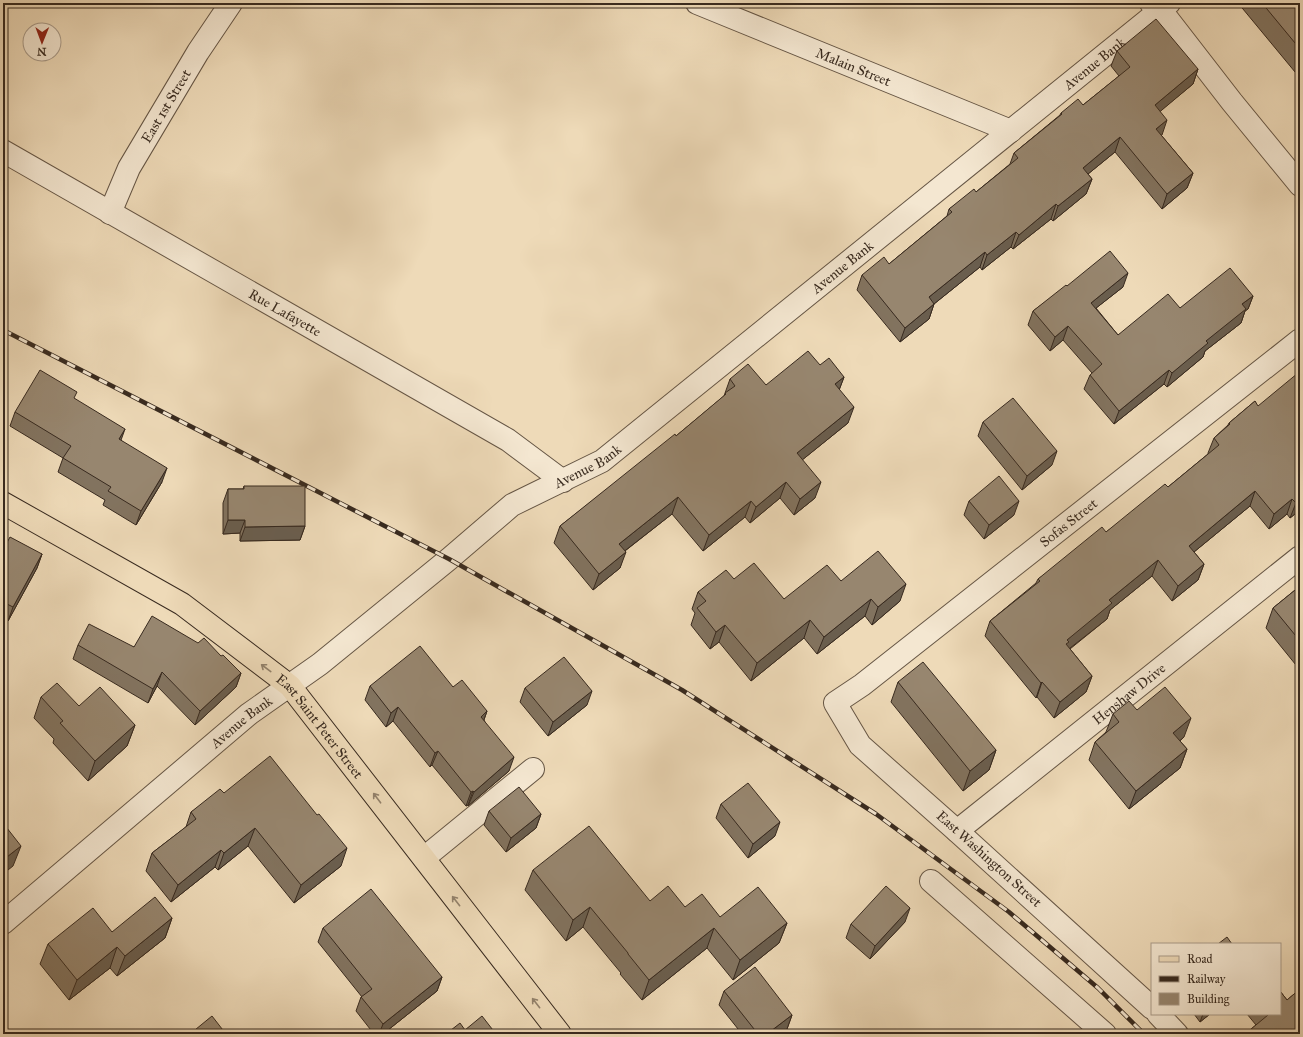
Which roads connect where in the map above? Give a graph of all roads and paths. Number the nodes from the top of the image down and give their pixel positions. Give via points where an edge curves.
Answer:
1 (231, 3) edge
2 (697, 3) edge
3 (1160, 5) edge
4 (1011, 131) junction
5 (3, 151) edge
6 (1300, 185) edge
7 (110, 213) junction
8 (1300, 340) edge
9 (563, 481) junction
10 (3, 503) edge
11 (1300, 557) edge
12 (290, 686) junction
13 (835, 703) joint
14 (533, 768) dead end
15 (957, 831) junction
16 (424, 858) junction
17 (931, 881) dead end
18 (3, 922) edge
19 (1151, 1007) edge
20 (1159, 1015) edge
21 (560, 1034) edge
22 (1105, 1034) edge
23 (1177, 1034) edge

1 - 7 street, East 1st Street via 198,52 130,168
2 - 4 street, Malain Street
3 - 4 street, Avenue Bank
3 - 6 street via 1232,102
4 - 9 street, Avenue Bank via 602,461
5 - 7 street, Rue Lafayette
7 - 9 street, Rue Lafayette via 508,440
8 - 13 street, Sofas Street via 862,685
9 - 12 street, Avenue Bank via 512,505 449,559
12 -> 10 main road, East Saint Peter Street via 182,604
11 - 15 street, Henshaw Drive
16 -> 12 main road, East Saint Peter Street
12 - 18 street, Avenue Bank via 249,714
13 - 15 street, East Washington Street via 860,744
14 - 16 street
15 - 19 street, East Washington Street
21 -> 16 main road, East Saint Peter Street
17 - 22 street
20 - 23 street

